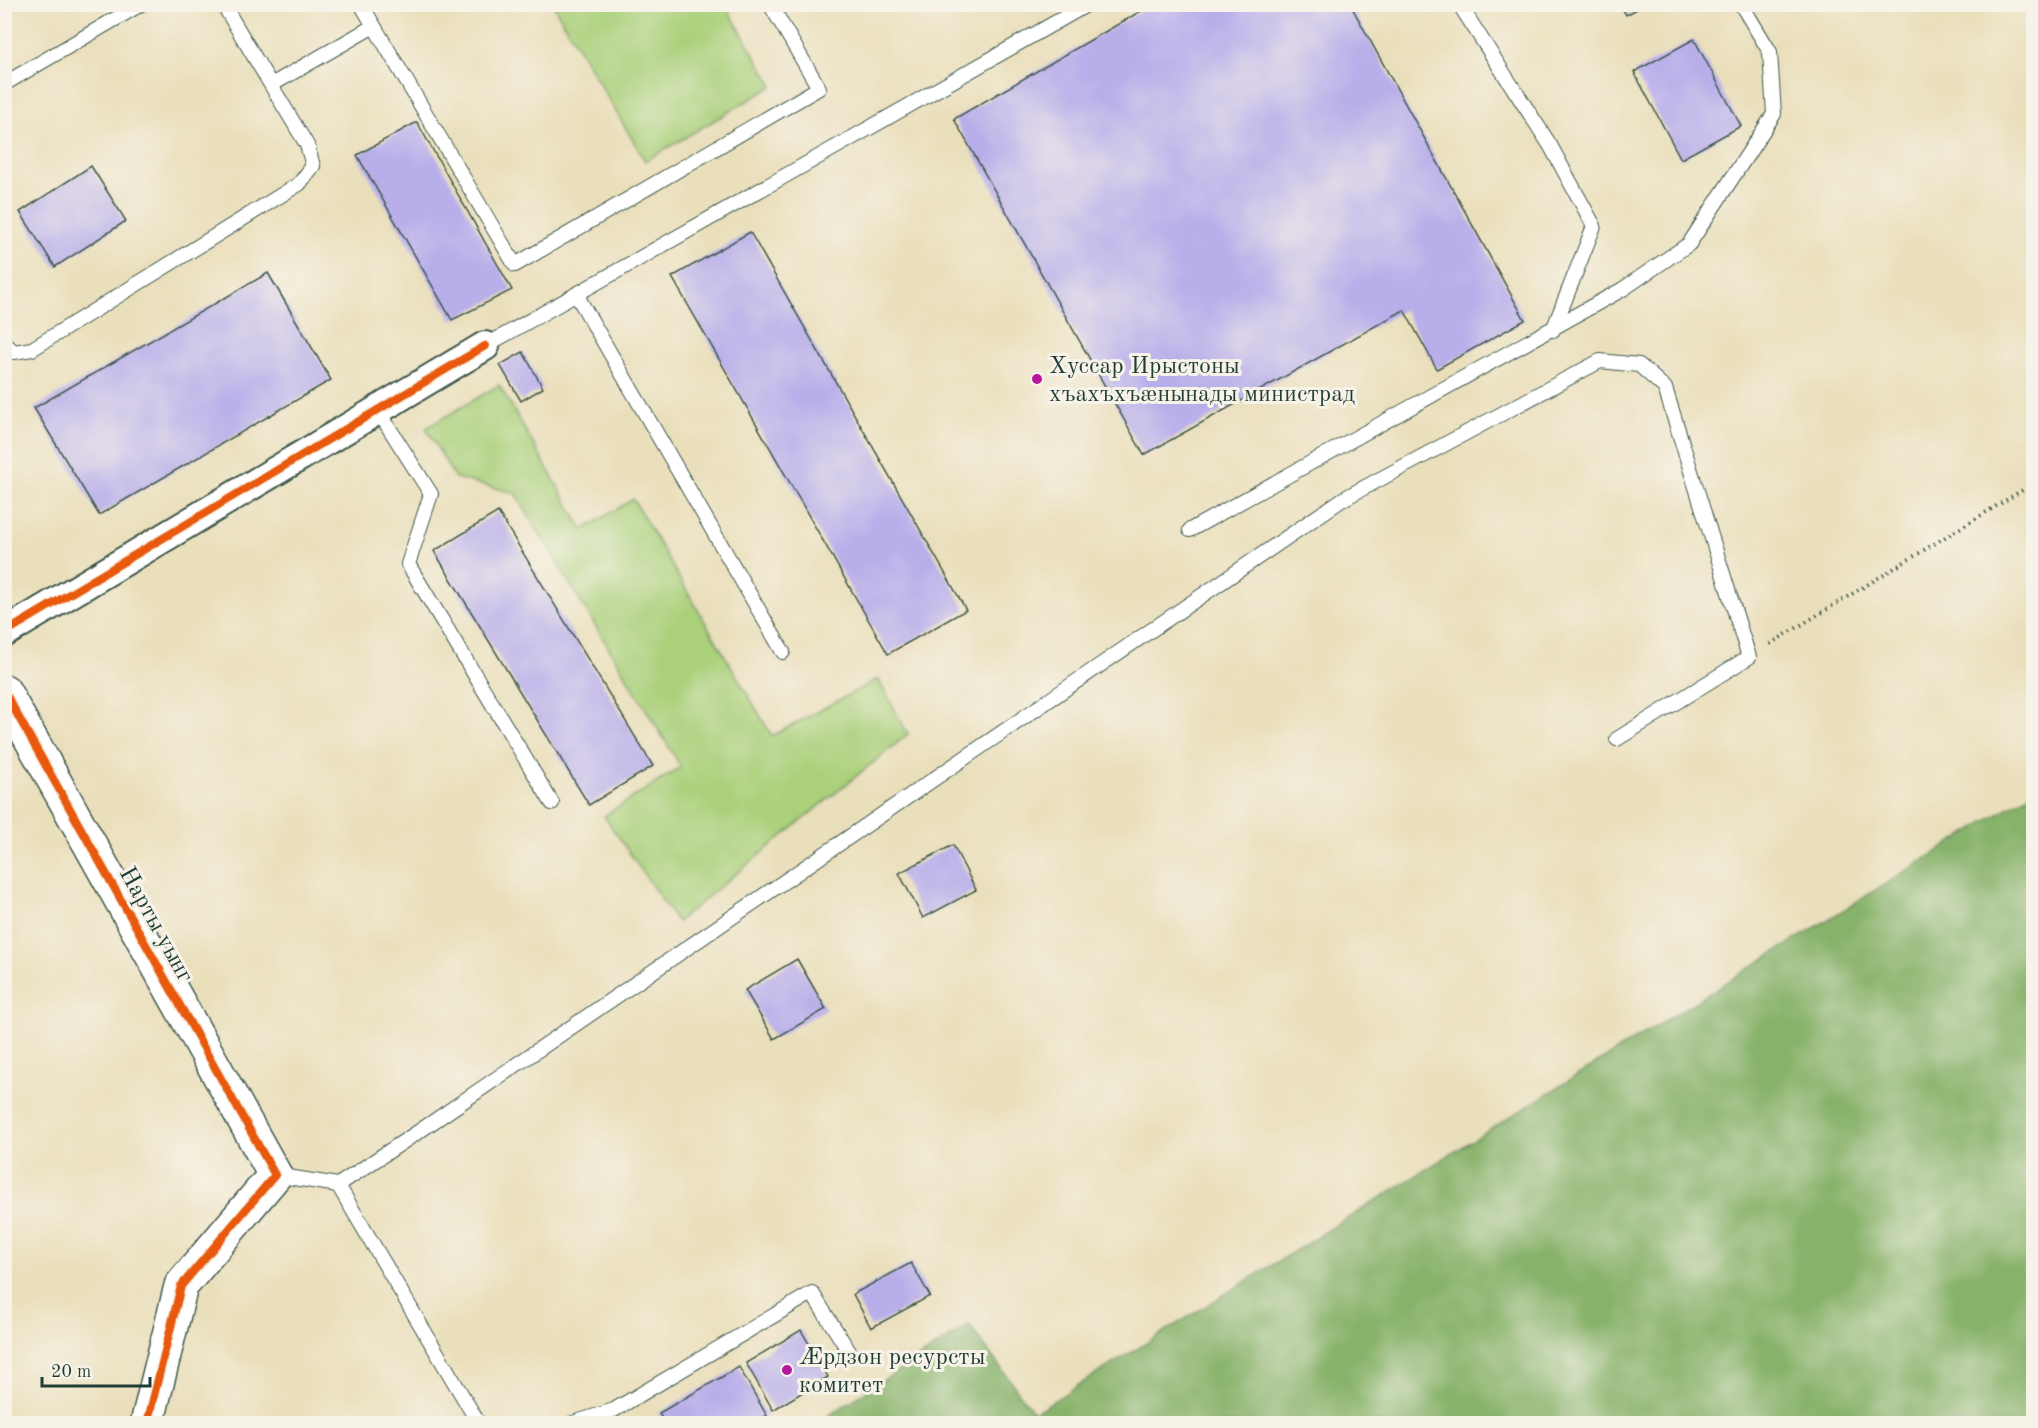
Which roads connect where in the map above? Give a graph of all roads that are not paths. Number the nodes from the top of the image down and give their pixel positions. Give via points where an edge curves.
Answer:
1 (141, 4) edge
2 (223, 4) edge
3 (361, 4) edge
4 (770, 4) edge
5 (1088, 4) edge
6 (1460, 4) edge
7 (1741, 4) edge
8 (374, 26) junction
9 (4, 84) edge
10 (271, 85) junction
11 (576, 294) junction
12 (1553, 330) junction
13 (4, 343) edge
14 (485, 346) joint
15 (377, 409) junction
16 (1190, 530) dead end
17 (4, 633) edge
18 (783, 652) dead end
19 (4, 691) edge
20 (1617, 739) dead end
21 (552, 803) dead end
22 (275, 1175) junction
23 (338, 1185) junction
24 (850, 1353) dead end
25 (147, 1424) edge
26 (479, 1424) edge
27 (570, 1424) edge

1 - 9 lane
2 - 10 lane
3 - 8 lane
4 - 8 lane via 819,88 515,265
5 - 11 lane
6 - 12 lane via 1550,145 1594,226
7 - 12 lane via 1770,52 1774,114 1689,244
8 - 10 lane
10 - 13 lane via 308,145 313,166 299,184 32,349 14,352
11 - 14 lane
11 - 18 lane
12 - 16 lane
14 - 15 street
15 - 17 street
15 - 21 lane via 431,494 408,564
19 - 22 street, Нарты уынг
20 - 23 lane via 1749,657 1665,388 1639,365 1600,361 1342,499
22 - 23 lane
22 - 25 street via 181,1286
23 - 26 lane
24 - 27 lane via 812,1293 614,1410

